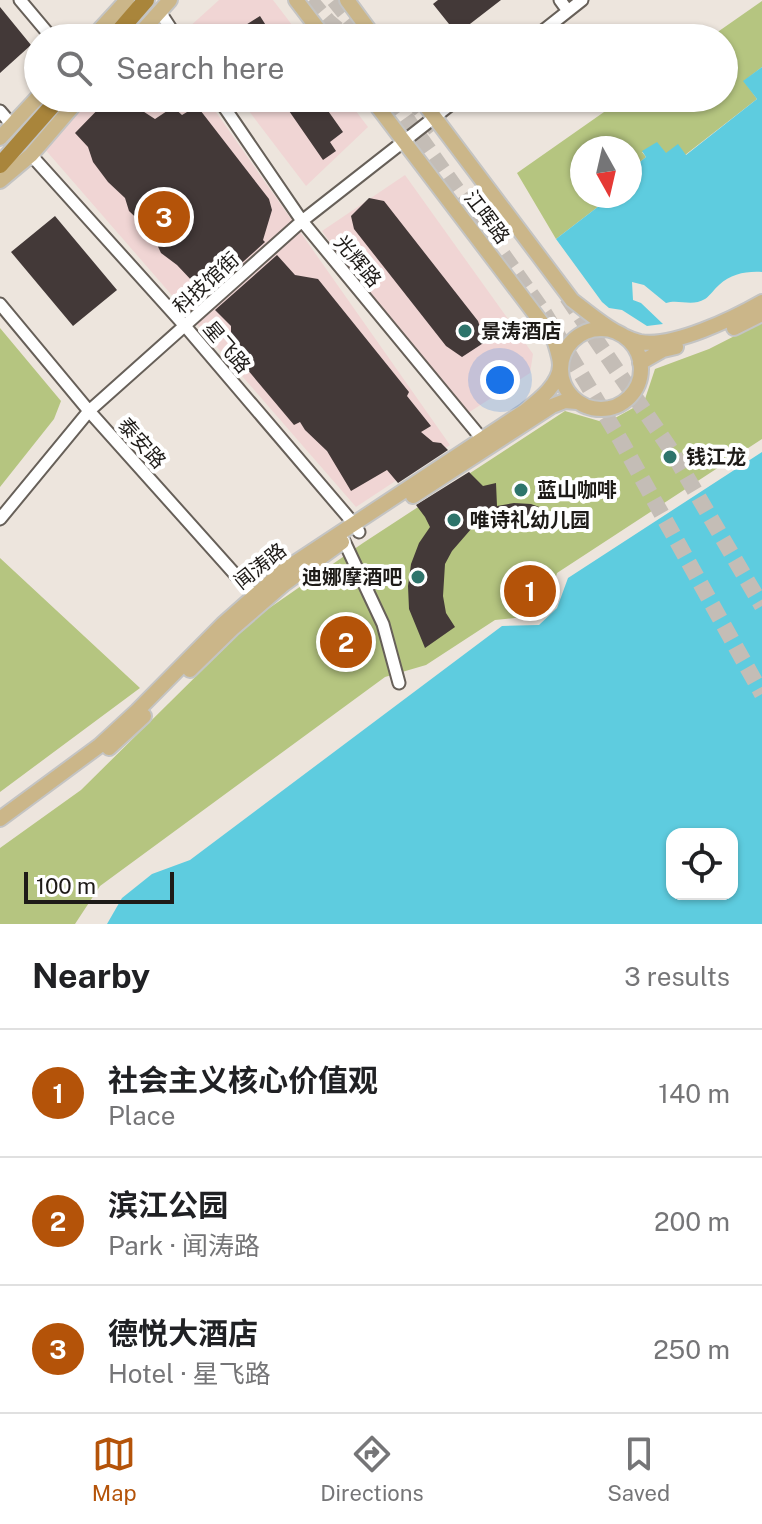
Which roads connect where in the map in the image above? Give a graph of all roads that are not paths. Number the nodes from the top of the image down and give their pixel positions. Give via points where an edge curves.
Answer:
1 (20, 0) edge
2 (127, 0) edge
3 (146, 0) edge
4 (170, 0) edge
5 (296, 0) edge
6 (347, 0) edge
7 (560, 0) edge
8 (582, 0) edge
9 (568, 11) junction
10 (160, 12) junction
11 (40, 24) edge
12 (105, 24) edge
13 (125, 24) edge
14 (149, 24) edge
15 (168, 24) edge
16 (314, 24) edge
17 (365, 24) edge
18 (552, 24) edge
19 (0, 111) edge
20 (24, 112) edge
21 (47, 112) edge
22 (68, 112) edge
23 (228, 112) edge
24 (382, 112) edge
25 (430, 112) tunnel mouth
26 (442, 112) edge
27 (434, 118) junction
28 (12, 125) junction
29 (0, 138) edge
30 (404, 141) junction
31 (31, 155) junction
32 (0, 165) edge
33 (0, 181) edge
34 (302, 221) junction
35 (762, 302) edge
36 (0, 304) edge
37 (762, 314) edge
38 (185, 326) junction
39 (621, 335) junction
40 (640, 363) junction
41 (560, 367) junction
42 (577, 402) junction
43 (89, 411) junction
44 (482, 439) junction
45 (0, 519) edge
46 (356, 528) junction
47 (344, 541) junction
48 (258, 600) junction
49 (399, 683) dead end
50 (0, 819) edge
51 (0, 829) edge

1 - 11 street
2 - 12 main road
3 - 13 highway
4 - 10 main road
5 - 16 main road
6 - 17 main road
7 - 9 street
8 - 9 street
9 - 18 street
10 - 14 main road
10 - 15 street
19 - 28 street
20 - 28 main road
21 - 32 highway
22 - 31 main road
23 - 34 street, 光辉路
24 - 30 main road, 江晖路
25 - 27 main road, 江晖路
26 - 27 street, 科技馆街
27 - 30 street, 科技馆街
27 - 39 main road, 江晖路 via 572,300
28 - 29 main road
30 - 34 street, 科技馆街
30 - 41 main road, 江晖路 via 554,339
31 - 33 main road
31 - 38 street, 星飞路
34 - 38 street, 科技馆街
34 - 44 street, 光辉路
35 - 39 main road, 闻涛路 via 711,327 658,342
36 - 43 street, 泰安路
37 - 40 main road
38 - 43 street, 科技馆街
38 - 46 street, 星飞路
39 - 40 main road
39 - 41 main road, 闻涛路 via 595,329 584,333 566,348
40 - 42 main road, 闻涛路 via 636,389 627,400 602,409
41 - 42 main road via 567,392
41 - 44 main road, 闻涛路 via 543,398
42 - 46 main road, 闻涛路 via 552,406
43 - 45 street, 科技馆街
43 - 48 street, 泰安路
44 - 46 main road, 闻涛路
46 - 47 main road, 闻涛路
46 - 48 main road, 闻涛路 via 284,570
47 - 48 main road, 闻涛路
47 - 49 street via 383,624
48 - 50 main road, 闻涛路 via 223,624 99,746
48 - 51 main road, 闻涛路 via 127,734

